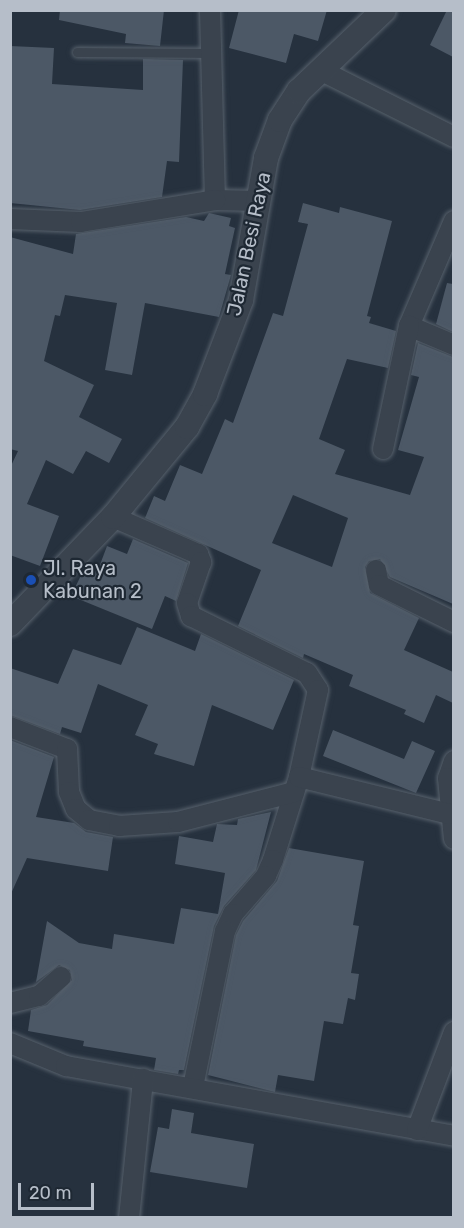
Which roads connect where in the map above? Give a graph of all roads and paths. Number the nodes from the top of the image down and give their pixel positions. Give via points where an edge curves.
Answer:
1 (210, 10) edge
2 (384, 10) edge
3 (77, 52) dead end
4 (211, 53) junction
5 (320, 70) junction
6 (453, 137) edge
7 (215, 200) junction
8 (260, 201) junction
9 (10, 219) edge
10 (453, 221) edge
11 (409, 326) junction
12 (453, 345) edge
13 (383, 449) dead end
14 (113, 517) junction
15 (376, 570) dead end
16 (12, 620) edge
17 (453, 622) edge
18 (10, 727) edge
19 (453, 761) edge
20 (296, 784) junction
21 (450, 814) junction
22 (453, 839) edge
23 (61, 977) dead end
24 (10, 1003) edge
25 (453, 1032) edge
26 (10, 1043) edge
27 (143, 1079) junction
28 (193, 1087) junction
29 (417, 1130) junction
30 (453, 1136) edge
31 (129, 1218) edge

1 - 4 street
2 - 5 street, Jalan Besi Raya
3 - 4 lane
4 - 7 street
5 - 6 street
5 - 8 street, Jalan Besi Raya via 298,91 280,120 266,158
7 - 8 street
7 - 9 street via 81,222
8 - 14 street, Jalan Besi Raya via 241,300 205,394 167,456
10 - 11 street
11 - 12 street
11 - 13 street
14 - 16 street, Jalan Besi Raya
14 - 20 street via 198,554 201,562 188,603 191,616 199,623 307,673 314,681 318,701
15 - 17 street via 379,585
18 - 20 street via 67,749 69,792 76,809 89,820 120,826 168,824
19 - 21 street via 448,778
20 - 21 street
20 - 28 street via 266,876 233,914 225,931
21 - 22 street
23 - 24 street via 39,996
25 - 29 street
26 - 27 street via 66,1066
27 - 28 street
27 - 31 street
28 - 29 street
29 - 30 street

